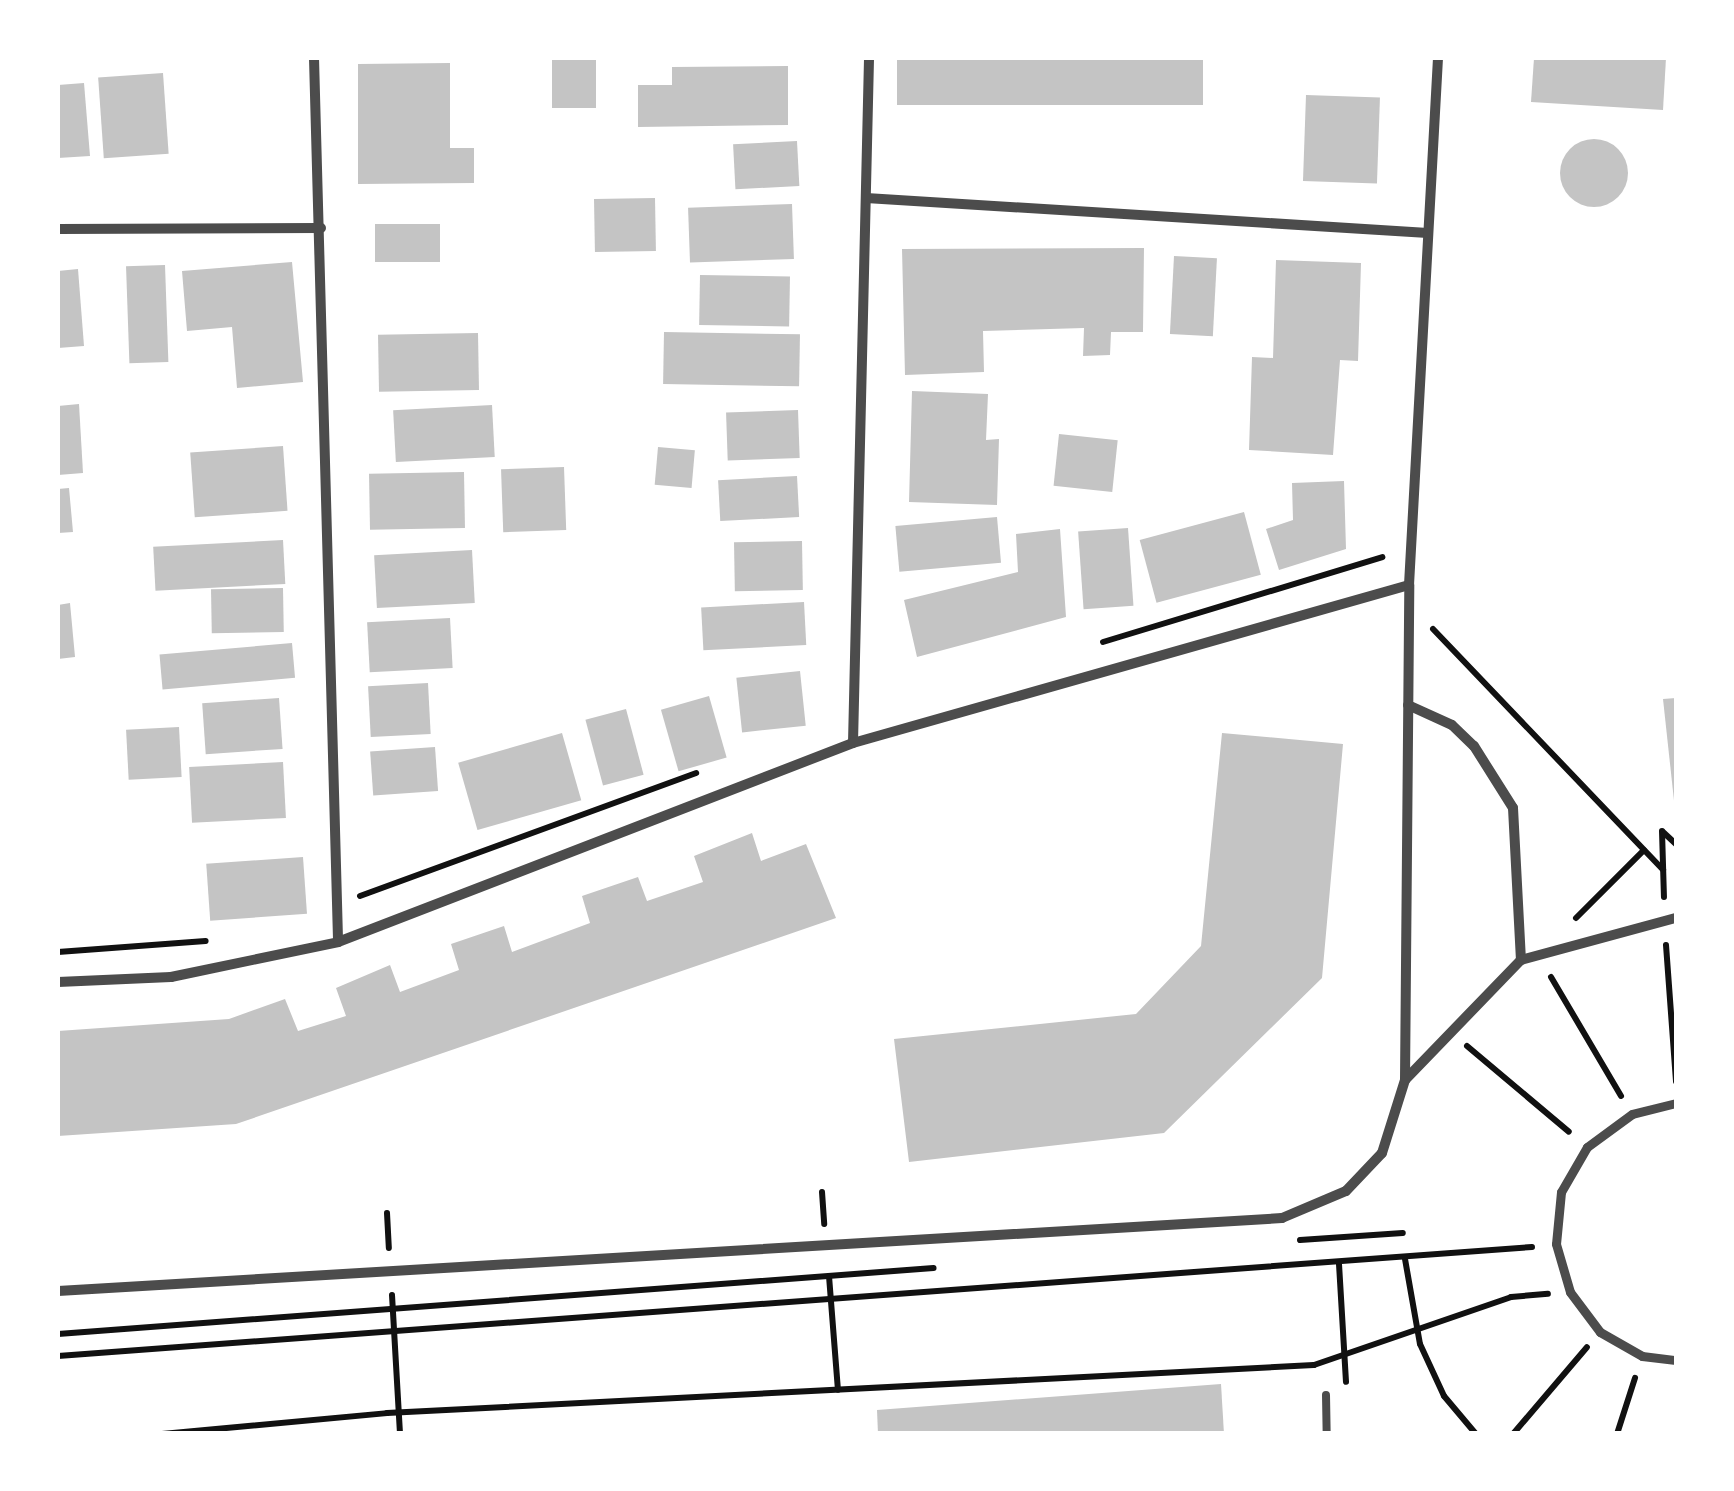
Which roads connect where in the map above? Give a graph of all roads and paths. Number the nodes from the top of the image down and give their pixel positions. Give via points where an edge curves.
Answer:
1 (314, 58) edge
2 (869, 58) edge
3 (1438, 58) edge
4 (866, 198) junction
5 (321, 228) junction
6 (58, 229) edge
7 (1428, 233) junction
8 (1409, 585) junction
9 (1408, 604) junction
10 (1408, 704) junction
11 (854, 742) junction
12 (1676, 844) edge
13 (1644, 850) junction
14 (1664, 870) junction
15 (1671, 919) edge
16 (338, 942) junction
17 (1539, 956) junction
18 (1521, 960) junction
19 (58, 982) edge
20 (1451, 1033) junction
21 (1405, 1080) junction
22 (1676, 1083) edge
23 (1676, 1103) edge
24 (1632, 1114) junction
25 (1588, 1147) junction
26 (387, 1212) dead end
27 (1402, 1233) dead end
28 (1284, 1242) dead end
29 (1556, 1244) junction
30 (1404, 1259) junction
31 (1339, 1264) junction
32 (947, 1267) dead end
33 (391, 1271) junction
34 (828, 1276) junction
35 (58, 1291) edge
36 (1570, 1292) junction
37 (831, 1301) junction
38 (393, 1305) junction
39 (1416, 1330) junction
40 (394, 1332) junction
41 (1600, 1332) junction
42 (58, 1334) edge
43 (1344, 1354) junction
44 (58, 1356) edge
45 (1642, 1356) junction
46 (1676, 1360) edge
47 (838, 1390) junction
48 (1347, 1394) dead end
49 (1326, 1396) dead end
50 (399, 1413) junction
51 (162, 1434) edge
52 (400, 1434) edge
53 (1328, 1434) edge
54 (1476, 1434) edge
55 (1513, 1434) edge
56 (1617, 1434) edge

1 - 5 street
2 - 4 street
3 - 7 street
4 - 7 street
4 - 11 street
5 - 6 street
5 - 16 street
7 - 8 street
8 - 9 street
8 - 11 street
9 - 10 street
9 - 13 path
10 - 18 street via 1452,724 1513,808
10 - 21 street
11 - 16 street
12 - 14 path via 1662,831
13 - 14 path
13 - 17 path
14 - 15 path
15 - 17 street
15 - 22 path
16 - 19 street via 171,978
17 - 18 street
17 - 24 path
18 - 20 street
20 - 21 street
20 - 25 path
21 - 33 street via 1394,1131 1346,1191 1282,1218
23 - 24 street
24 - 25 street
25 - 29 street via 1562,1192
26 - 33 path
27 - 28 path
29 - 30 path
29 - 36 street
30 - 31 path
30 - 39 path
31 - 37 path
31 - 43 path
32 - 34 path
33 - 35 street
34 - 37 path
34 - 38 path
36 - 39 path via 1511,1297
36 - 41 street
37 - 40 path
37 - 47 path
38 - 40 path
38 - 42 path
39 - 43 path
39 - 54 path via 1444,1396
40 - 44 path
40 - 50 path
41 - 45 street
41 - 55 path
43 - 47 path via 1314,1365
43 - 48 path
45 - 46 street
45 - 56 path
47 - 50 path
49 - 53 lane
50 - 51 path
50 - 52 path

